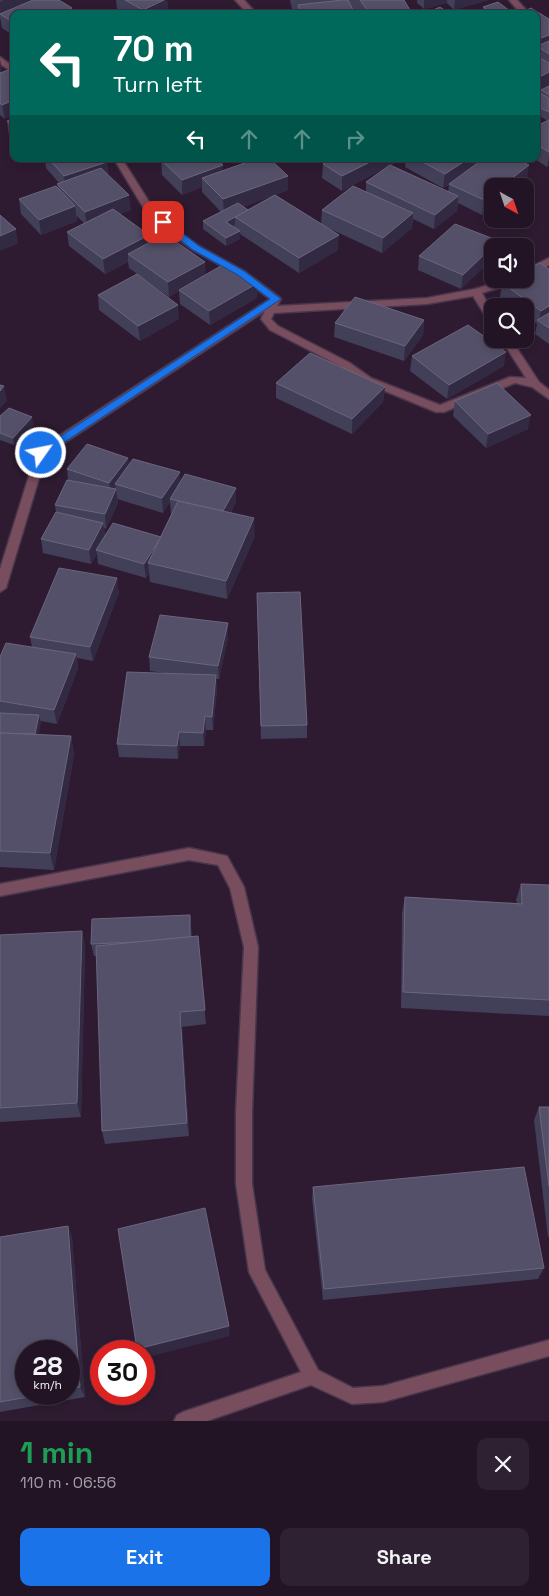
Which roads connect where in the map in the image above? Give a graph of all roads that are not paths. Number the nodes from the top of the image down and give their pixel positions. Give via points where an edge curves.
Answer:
1 (239, 0) edge
2 (513, 0) edge
3 (249, 10) edge
4 (522, 10) edge
5 (0, 60) edge
6 (10, 68) edge
7 (120, 162) edge
8 (549, 260) edge
9 (534, 269) edge
10 (489, 288) edge
11 (476, 292) junction
12 (276, 299) junction
13 (484, 305) edge
14 (272, 310) junction
15 (512, 348) edge
16 (535, 384) junction
17 (549, 395) edge
18 (0, 588) edge
19 (0, 890) edge
20 (549, 1348) edge
21 (312, 1376) junction
22 (184, 1421) edge

1 - 3 street
2 - 4 street
5 - 6 street
7 - 12 street via 150,210 176,234 241,273
8 - 9 street
10 - 11 street
11 - 13 street
11 - 14 street via 428,301
12 - 14 street
12 - 18 street via 41,453
14 - 16 street via 266,319 274,328 346,365 367,380 440,409 514,379
15 - 16 street
16 - 17 street
19 - 21 street via 189,854 222,860 237,887 251,947 244,1184 257,1272
20 - 21 street via 383,1394 352,1396
21 - 22 street

